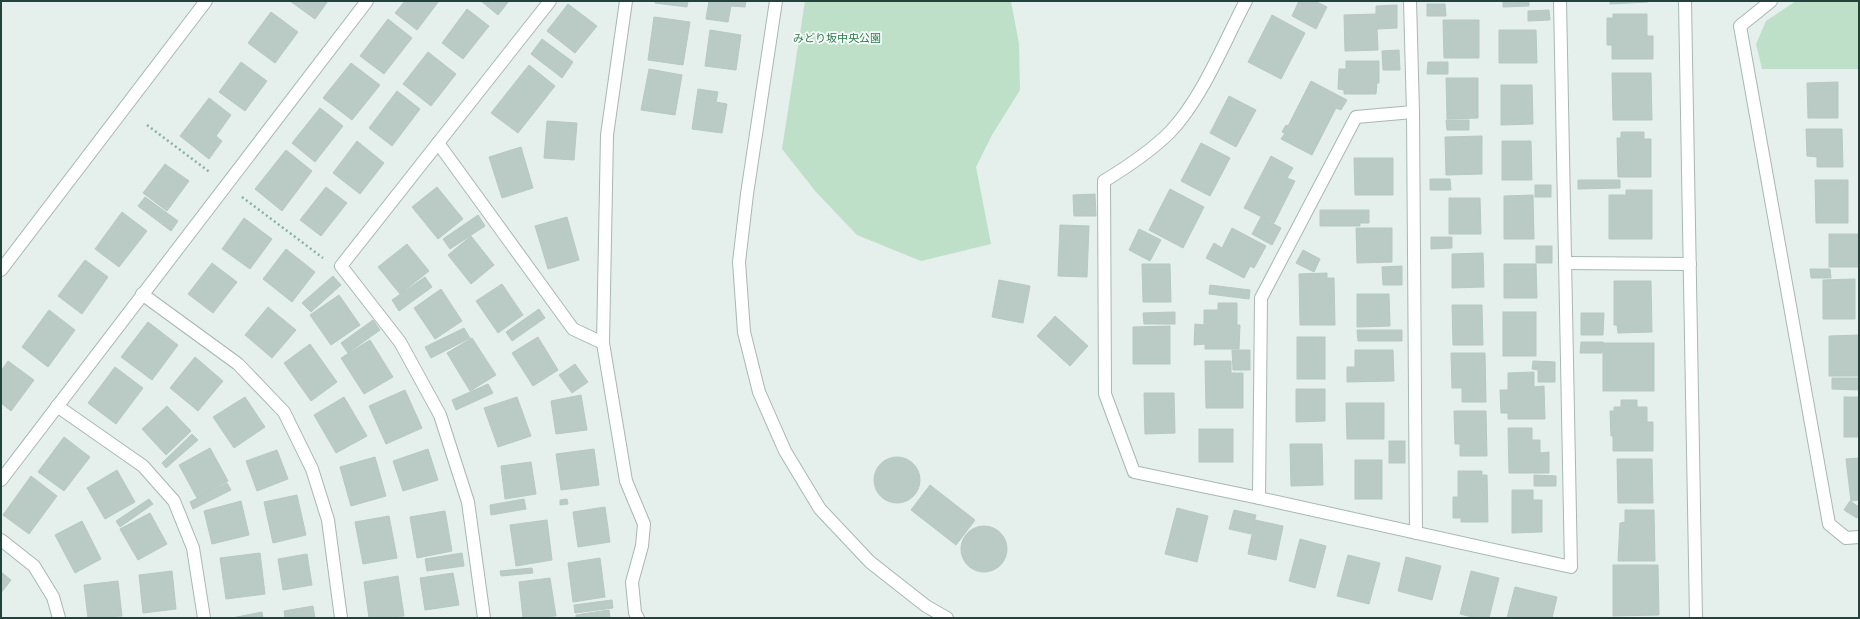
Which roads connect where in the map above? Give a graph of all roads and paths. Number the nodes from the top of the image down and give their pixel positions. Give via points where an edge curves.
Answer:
1 (206, 1) edge
2 (367, 1) edge
3 (550, 1) edge
4 (626, 1) edge
5 (776, 1) edge
6 (1246, 1) edge
7 (1410, 1) edge
8 (1560, 1) edge
9 (1685, 1) edge
10 (1771, 1) edge
11 (1413, 112) junction
12 (147, 125) dead end
13 (438, 143) junction
14 (216, 177) dead end
15 (241, 196) dead end
16 (1565, 263) junction
17 (1690, 264) junction
18 (341, 266) junction
19 (1, 270) edge
20 (142, 294) junction
21 (603, 343) junction
22 (57, 406) junction
23 (1, 480) edge
24 (1259, 498) junction
25 (1416, 533) junction
26 (1859, 537) edge
27 (1, 540) edge
28 (59, 618) edge
29 (204, 618) edge
30 (341, 618) edge
31 (484, 618) edge
32 (638, 618) edge
33 (947, 618) edge
34 (1696, 618) edge

1 - 19 street
2 - 20 street
3 - 13 street
4 - 21 street via 607,135
5 - 33 street via 739,262 744,332 759,392 784,451 820,509 870,562 926,606
6 - 24 street via 1197,97 1170,132 1134,163 1104,181 1105,394 1134,472
7 - 11 street
8 - 16 street
9 - 17 street
10 - 26 street via 1740,26 1829,524 1846,538
11 - 24 street via 1356,117 1261,298
11 - 25 street
12 - 14 path
13 - 18 street
13 - 21 street via 573,329
15 - 18 path via 329,262
16 - 17 street
16 - 25 street via 1571,567
17 - 34 street
18 - 31 street via 400,342 440,415 468,502
20 - 22 street
20 - 30 street via 238,364 284,412 312,469 328,520
21 - 32 street via 626,481 644,524 642,546 632,582 635,613
22 - 23 street
22 - 29 street via 143,466 174,501 193,548
24 - 25 street
27 - 28 street via 34,566 53,596

